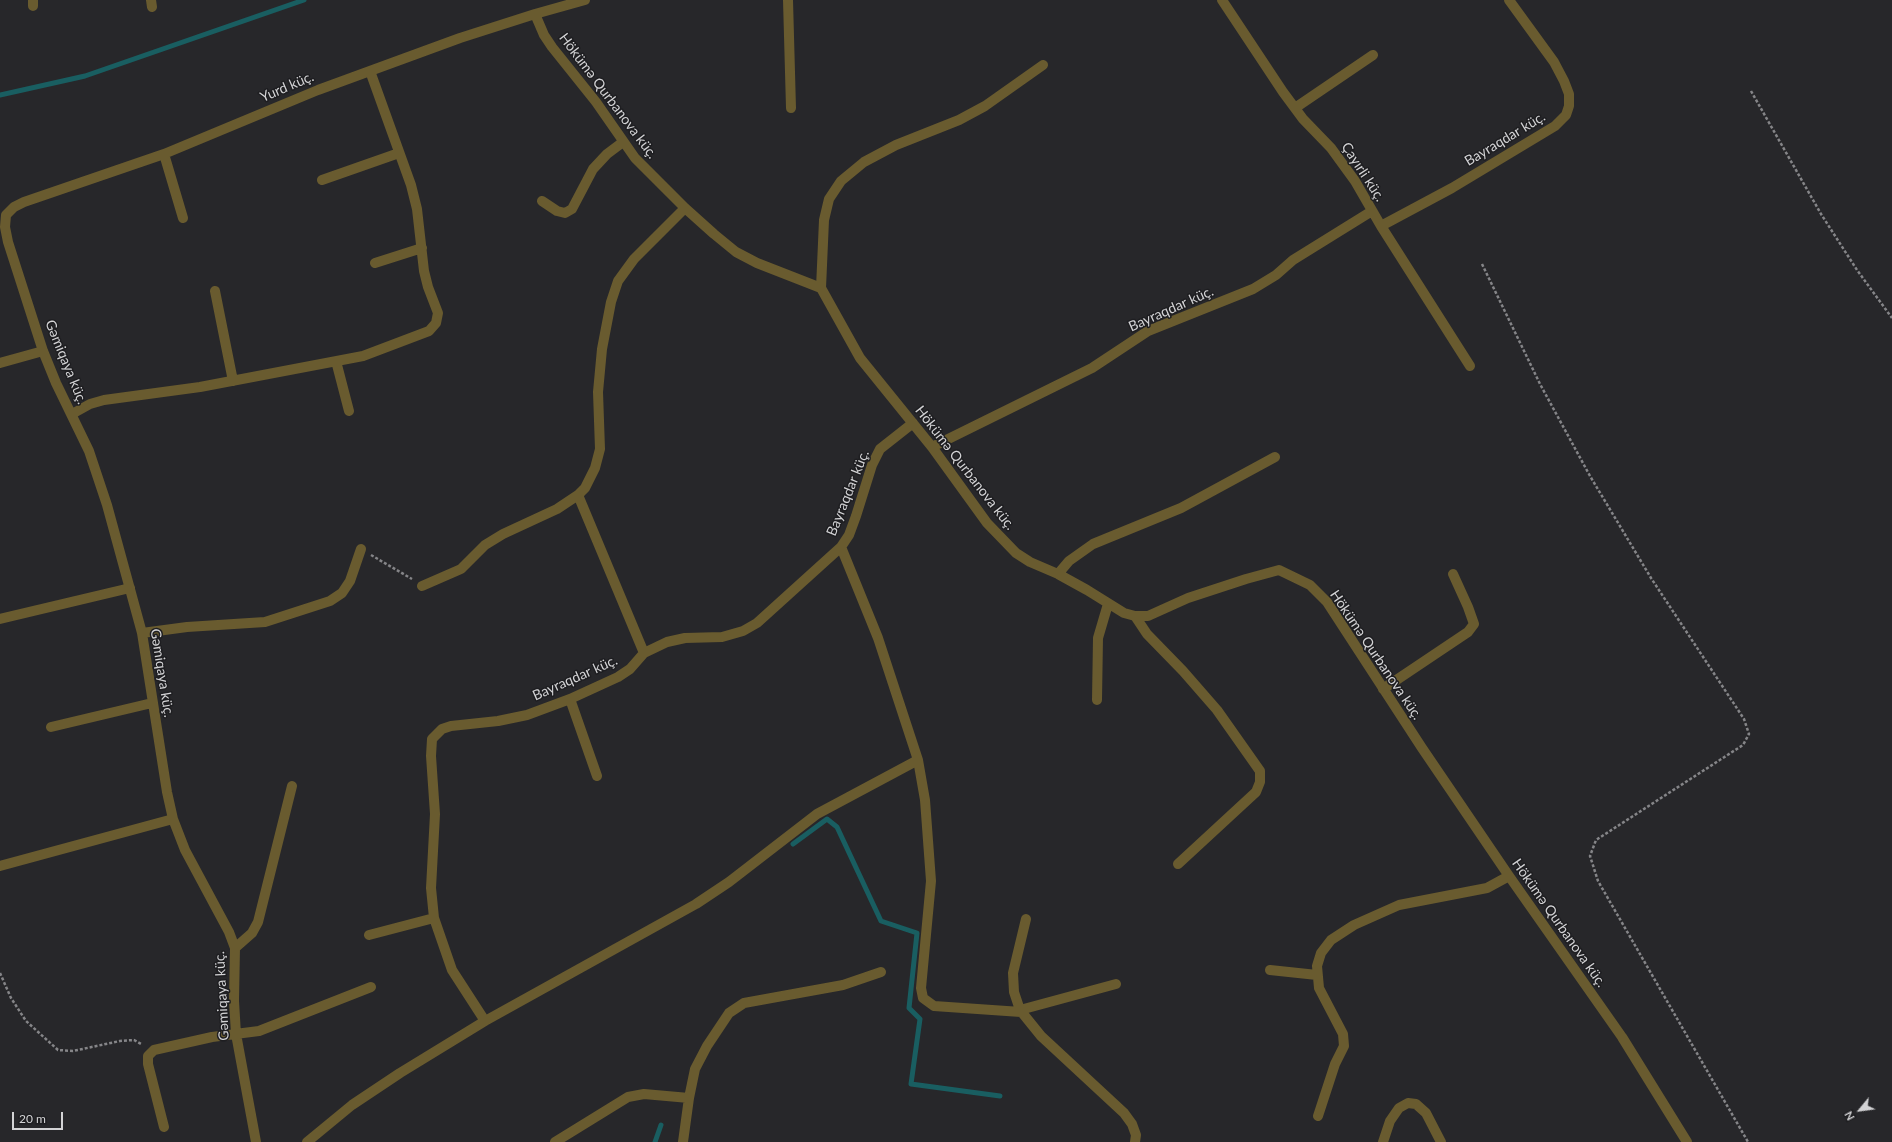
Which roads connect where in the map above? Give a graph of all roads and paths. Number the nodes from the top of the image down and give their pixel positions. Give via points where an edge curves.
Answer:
1 (585, 0) edge
2 (788, 0) edge
3 (1222, 0) edge
4 (1509, 0) edge
5 (535, 14) junction
6 (1373, 55) dead end
7 (1043, 65) dead end
8 (370, 71) junction
9 (1751, 91) dead end
10 (791, 108) dead end
11 (1295, 108) junction
12 (623, 142) junction
13 (399, 153) junction
14 (164, 154) junction
15 (322, 180) dead end
16 (542, 201) dead end
17 (685, 208) junction
18 (1372, 211) junction
19 (3, 214) edge
20 (183, 218) dead end
21 (1381, 226) junction
22 (422, 248) junction
23 (375, 263) dead end
24 (1482, 264) dead end
25 (821, 288) junction
26 (215, 291) dead end
27 (1892, 318) edge
28 (43, 351) junction
29 (336, 361) junction
30 (0, 363) edge
31 (1470, 366) dead end
32 (233, 381) junction
33 (349, 412) dead end
34 (72, 414) junction
35 (913, 423) junction
36 (932, 447) junction
37 (1276, 457) dead end
38 (578, 495) junction
39 (841, 547) junction
40 (361, 549) joint
41 (1058, 574) junction
42 (1453, 574) dead end
43 (422, 586) joint
44 (130, 588) junction
45 (1108, 604) junction
46 (1135, 616) junction
47 (0, 619) edge
48 (142, 633) junction
49 (644, 653) junction
50 (1383, 689) junction
51 (570, 699) junction
52 (1097, 700) dead end
53 (152, 703) junction
54 (51, 727) dead end
55 (918, 760) junction
56 (597, 776) dead end
57 (292, 786) dead end
58 (173, 819) junction
59 (1178, 864) dead end
60 (0, 866) edge
61 (1509, 876) junction
62 (434, 918) junction
63 (1026, 919) dead end
64 (369, 935) dead end
65 (235, 948) junction
66 (1270, 970) dead end
67 (881, 972) dead end
68 (0, 974) edge
69 (1317, 976) junction
70 (1116, 984) dead end
71 (372, 987) dead end
72 (1021, 1011) junction
73 (485, 1021) junction
74 (236, 1034) junction
75 (154, 1050) junction
76 (688, 1098) junction
77 (1318, 1116) dead end
78 (164, 1127) dead end
79 (256, 1142) edge
80 (307, 1142) edge
81 (555, 1142) edge
82 (683, 1142) edge
83 (1135, 1142) edge
84 (1383, 1142) edge
85 (1441, 1142) edge
86 (1687, 1142) edge
87 (1748, 1142) edge

1 - 5 street, Yurd küç.
2 - 10 street
3 - 11 street, Çayırli küç.
4 - 21 street, Bayraqdar küç. via 1554,62 1564,81 1569,100 1566,115 1548,130 1452,188
5 - 8 street, Yurd küç.
5 - 12 street, Hökümə Qurbanova küç. via 552,47 596,102
6 - 11 street
7 - 25 street via 985,106 959,120 870,158 841,181 829,199 824,220
8 - 13 street
8 - 14 street, Yurd küç.
9 - 27 path via 1821,214 1856,270
11 - 18 street, Çayırli küç. via 1331,148 1355,181
12 - 16 street via 593,169 572,209 565,213 557,211
12 - 17 street, Hökümə Qurbanova küç. via 635,158
13 - 15 street
13 - 22 street via 417,209
14 - 19 street, Yurd küç. via 24,202
14 - 20 street
17 - 25 street, Hökümə Qurbanova küç. via 736,252
17 - 38 street via 634,259 618,281 602,348 598,392 600,449 595,468 585,488
18 - 21 street, Çayırli küç.
18 - 36 street, Bayraqdar küç. via 1292,260 1276,275 1253,290 1148,331 1092,368
19 - 28 street, Gəmiqaya küç. via 8,242
21 - 31 street, Çayırli küç.
22 - 23 street
22 - 29 street via 428,287 438,313 436,323 429,331 380,350
24 - 87 path via 1540,384 1590,476 1651,578 1744,719 1749,734 1743,745 1596,840 1590,856 1598,881
25 - 35 street, Hökümə Qurbanova küç. via 860,358
26 - 32 street
28 - 30 street
28 - 34 street, Gəmiqaya küç.
29 - 32 street
29 - 33 street
32 - 34 street via 104,400
34 - 44 street, Gəmiqaya küç. via 89,451
35 - 36 street, Hökümə Qurbanova küç.
35 - 39 street, Bayraqdar küç. via 880,449 872,465 851,529
36 - 41 street, Hökümə Qurbanova küç. via 1001,540 1030,562
37 - 41 street via 1181,508 1093,544 1069,561
38 - 43 street via 557,509 485,545 461,569
38 - 49 street
39 - 49 street, Bayraqdar küç. via 757,623 743,631 722,637 685,638 668,642
39 - 55 street via 878,638
40 - 43 path
40 - 48 street via 350,581 342,593 330,601 265,622
41 - 45 street, Hökümə Qurbanova küç.
42 - 50 street via 1474,624 1468,632
44 - 47 street
44 - 48 street, Gəmiqaya küç.
45 - 46 street, Hökümə Qurbanova küç.
45 - 52 street via 1098,638
46 - 50 street, Hökümə Qurbanova küç. via 1148,616 1188,598 1279,570 1310,585 1327,602
46 - 59 street via 1147,634 1217,710 1260,771 1260,782 1256,792
48 - 53 street, Gəmiqaya küç.
49 - 51 street, Bayraqdar küç. via 630,669 618,677
50 - 61 street, Hökümə Qurbanova küç.
51 - 56 street
51 - 62 street, Bayraqdar küç. via 527,715 451,726 442,729 432,739 435,814 431,888
53 - 54 street
53 - 58 street, Gəmiqaya küç.
55 - 72 street via 925,800 931,881 921,988 923,998 934,1006
55 - 73 street via 817,814 696,904
57 - 65 street via 258,922 252,933
58 - 60 street
58 - 65 street, Gəmiqaya küç. via 185,850
61 - 69 street via 1487,888 1399,905 1354,926 1331,940 1322,953
61 - 86 street, Hökümə Qurbanova küç. via 1622,1037
62 - 64 street
62 - 73 street, Bayraqdar küç. via 452,970
63 - 72 street via 1013,973 1014,992
65 - 74 street, Gəmiqaya küç.
66 - 69 street
67 - 76 street via 843,985 744,1003 729,1013 707,1046 695,1069
68 - 75 path via 26,1021 58,1050 73,1051 134,1040
69 - 77 street via 1318,988 1343,1034 1344,1046
70 - 72 street
71 - 74 street via 259,1031
72 - 83 street via 1041,1036 1124,1113 1132,1124 1136,1135
73 - 80 street via 352,1105
74 - 75 street
74 - 79 street, Gəmiqaya küç.
75 - 78 street via 148,1056 148,1064
76 - 81 street via 644,1094 628,1097
76 - 82 street
84 - 85 street via 1390,1121 1398,1108 1408,1103 1416,1104 1426,1113

